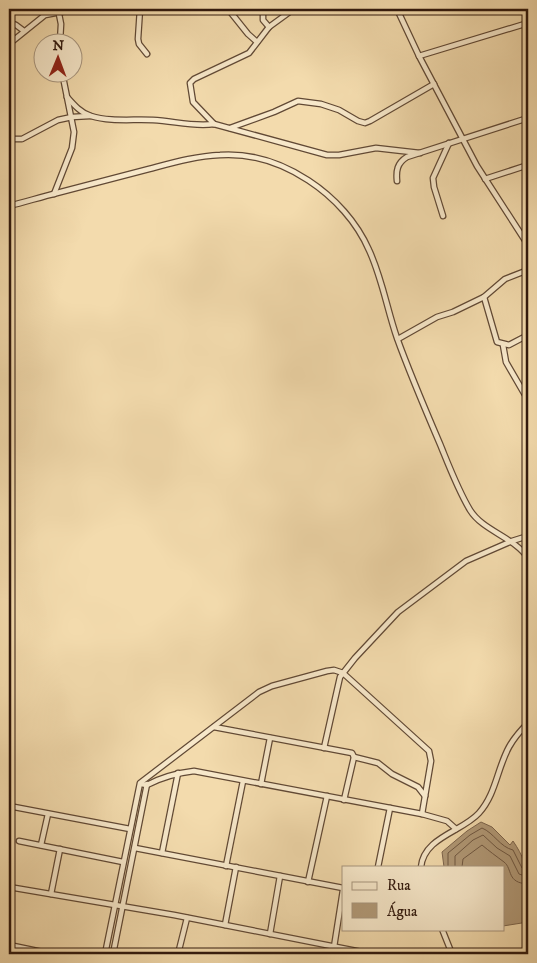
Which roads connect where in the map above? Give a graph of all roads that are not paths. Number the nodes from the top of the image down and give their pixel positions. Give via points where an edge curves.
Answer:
1 (77, 9) edge
2 (140, 9) edge
3 (228, 9) edge
4 (263, 9) edge
5 (292, 9) edge
6 (398, 9) edge
7 (59, 11) edge
8 (9, 22) edge
9 (528, 23) edge
10 (269, 27) junction
11 (24, 31) junction
12 (60, 32) edge
13 (256, 42) junction
14 (9, 44) edge
15 (147, 54) dead end
16 (419, 56) junction
17 (64, 82) edge
18 (434, 84) junction
19 (68, 97) junction
20 (90, 116) junction
21 (72, 117) junction
22 (528, 118) edge
23 (214, 124) junction
24 (229, 128) junction
25 (463, 138) junction
26 (9, 139) edge
27 (449, 143) junction
28 (420, 153) junction
29 (528, 165) edge
30 (485, 179) junction
31 (397, 182) dead end
32 (54, 194) junction
33 (9, 206) edge
34 (444, 216) dead end
35 (528, 245) edge
36 (528, 270) edge
37 (484, 297) junction
38 (528, 335) edge
39 (398, 339) junction
40 (504, 345) junction
41 (528, 400) edge
42 (528, 536) edge
43 (512, 541) junction
44 (528, 558) edge
45 (343, 673) junction
46 (528, 723) edge
47 (214, 727) junction
48 (270, 738) junction
49 (324, 748) junction
50 (354, 757) junction
51 (178, 773) junction
52 (148, 779) junction
53 (243, 780) junction
54 (140, 783) junction
55 (261, 784) junction
56 (147, 785) junction
57 (327, 796) junction
58 (425, 796) junction
59 (344, 800) junction
60 (9, 806) edge
61 (390, 808) junction
62 (48, 814) junction
63 (422, 814) junction
64 (456, 829) junction
65 (130, 830) junction
66 (19, 841) dead end
67 (42, 845) junction
68 (135, 848) junction
69 (60, 849) junction
70 (162, 853) junction
71 (123, 862) junction
72 (226, 866) junction
73 (378, 866) edge
74 (421, 866) edge
75 (236, 868) junction
76 (280, 876) junction
77 (308, 882) junction
78 (9, 886) edge
79 (342, 889) edge
80 (51, 894) junction
81 (342, 895) edge
82 (114, 906) junction
83 (123, 907) junction
84 (187, 918) junction
85 (225, 926) junction
86 (442, 930) edge
87 (270, 934) junction
88 (9, 945) edge
89 (334, 946) junction
90 (52, 954) edge
91 (105, 954) edge
92 (113, 954) edge
93 (178, 954) edge
94 (372, 954) edge
95 (444, 954) edge
96 (452, 954) edge

1 - 7 street
2 - 15 street via 138,40
3 - 13 street
4 - 10 street via 263,20
5 - 10 street
6 - 16 street
7 - 11 street via 45,15
7 - 12 street
8 - 11 street
9 - 16 street
10 - 13 street
11 - 14 street
13 - 23 street via 249,53 190,83 192,102
16 - 18 street
17 - 19 street
18 - 24 street via 370,122 358,121 321,104 298,101
18 - 25 street
19 - 20 street
19 - 21 street
20 - 21 street
20 - 23 street via 201,126
21 - 26 street via 58,120 22,139
21 - 32 street via 72,148
22 - 25 street
23 - 24 street
24 - 28 street via 327,155 376,148
25 - 27 street
25 - 30 street
27 - 28 street
27 - 34 street via 433,178
28 - 31 street via 402,160 398,166
29 - 30 street
30 - 35 street
32 - 33 street
32 - 39 street via 181,161 218,155 252,158 290,170 326,194 363,237
36 - 37 street via 505,279
37 - 39 street via 437,317
37 - 40 street via 495,339
38 - 40 street
39 - 43 street via 470,510 479,520
40 - 41 street via 506,362
42 - 43 street
43 - 44 street
43 - 45 street via 466,562 398,612
45 - 47 street via 327,671 266,688
45 - 49 street
45 - 58 street via 429,752 432,761
46 - 64 street via 509,747 485,806 469,822
47 - 48 street
47 - 52 street
48 - 49 street
48 - 55 street
49 - 50 street via 352,753
50 - 58 street via 378,763 418,787
50 - 59 street
51 - 53 street via 194,772
51 - 56 street
51 - 70 street
52 - 54 street
52 - 56 street
53 - 55 street
53 - 72 street
54 - 56 street
54 - 65 street
55 - 57 street
56 - 68 street
57 - 59 street
57 - 77 street
58 - 63 street
59 - 61 street
60 - 62 street
61 - 63 street
61 - 73 street
62 - 65 street
62 - 67 street
63 - 64 street via 447,821
64 - 74 street via 431,847
65 - 71 street
66 - 67 street
67 - 69 street
68 - 70 street
68 - 83 street
69 - 71 street
69 - 80 street
70 - 72 street
71 - 82 street
72 - 75 street
75 - 76 street
75 - 85 street
76 - 77 street
76 - 87 street
77 - 79 street
78 - 80 street
80 - 82 street
81 - 89 street
82 - 83 street
82 - 91 street
83 - 84 street
83 - 92 street
84 - 85 street
84 - 93 street
85 - 87 street
86 - 96 street
87 - 89 street
88 - 90 street
89 - 94 street
95 - 96 street

